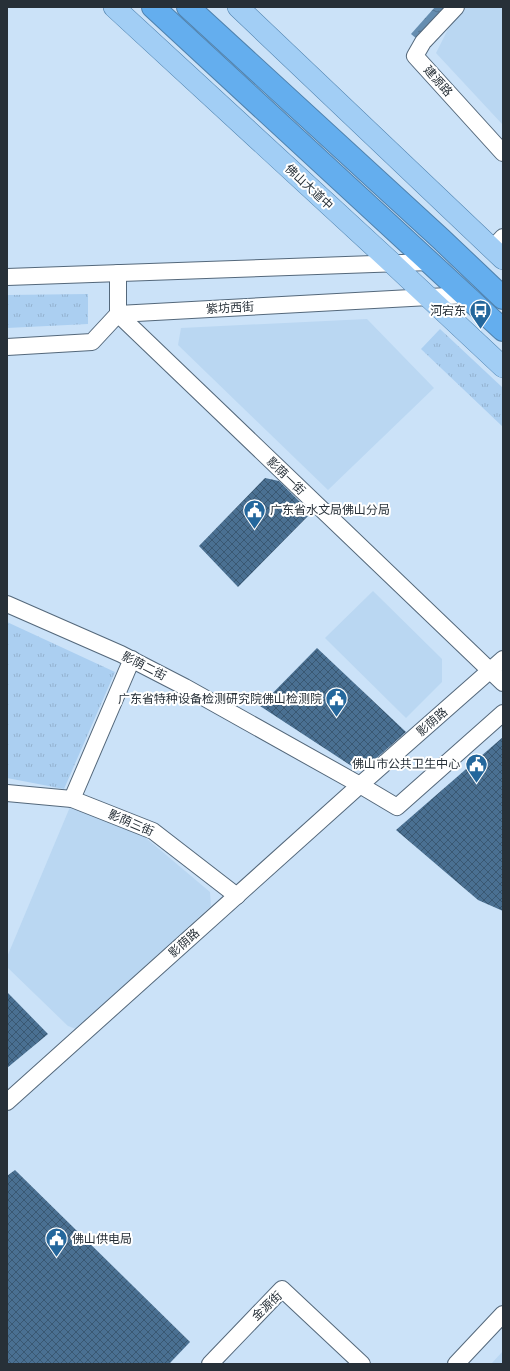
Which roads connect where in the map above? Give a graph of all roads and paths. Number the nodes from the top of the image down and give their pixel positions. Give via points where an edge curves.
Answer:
1 (114, 7) edge
2 (154, 7) edge
3 (188, 7) edge
4 (238, 7) edge
5 (456, 7) edge
6 (503, 153) edge
7 (499, 248) edge
8 (430, 262) junction
9 (392, 263) junction
10 (118, 273) junction
11 (7, 277) edge
12 (466, 295) junction
13 (429, 298) junction
14 (503, 298) edge
15 (118, 314) junction
16 (503, 330) edge
17 (7, 347) edge
18 (503, 367) edge
19 (7, 604) edge
20 (132, 659) junction
21 (503, 659) edge
22 (490, 671) junction
23 (503, 683) edge
24 (503, 713) edge
25 (360, 785) junction
26 (7, 793) edge
27 (72, 799) junction
28 (237, 896) junction
29 (7, 1102) edge
30 (503, 1314) edge
31 (210, 1364) edge
32 (362, 1364) edge
33 (456, 1364) edge

1 - 9 main road, 佛山大道中
2 - 8 highway
3 - 14 highway
4 - 7 main road
5 - 6 street, 建源路 via 423,42 415,56
8 - 9 street
8 - 12 highway
9 - 10 street
9 - 13 main road, 佛山大道中
10 - 11 street
10 - 15 street
12 - 13 street, 紫坊西街
12 - 16 highway
13 - 15 street, 紫坊西街
13 - 18 main road, 佛山大道中
15 - 17 street via 92,342
15 - 22 street, 影荫一街
19 - 20 street, 影荫二街
20 - 25 street, 影荫二街
20 - 27 street
21 - 22 street, 影荫路
22 - 23 street, 影荫一街
22 - 25 street, 影荫路
24 - 25 street via 397,807
25 - 28 street, 影荫路
26 - 27 street, 影荫三街
27 - 28 street, 影荫三街 via 153,831
28 - 29 street, 影荫路
30 - 33 street
31 - 32 street, 金源街 via 282,1289

